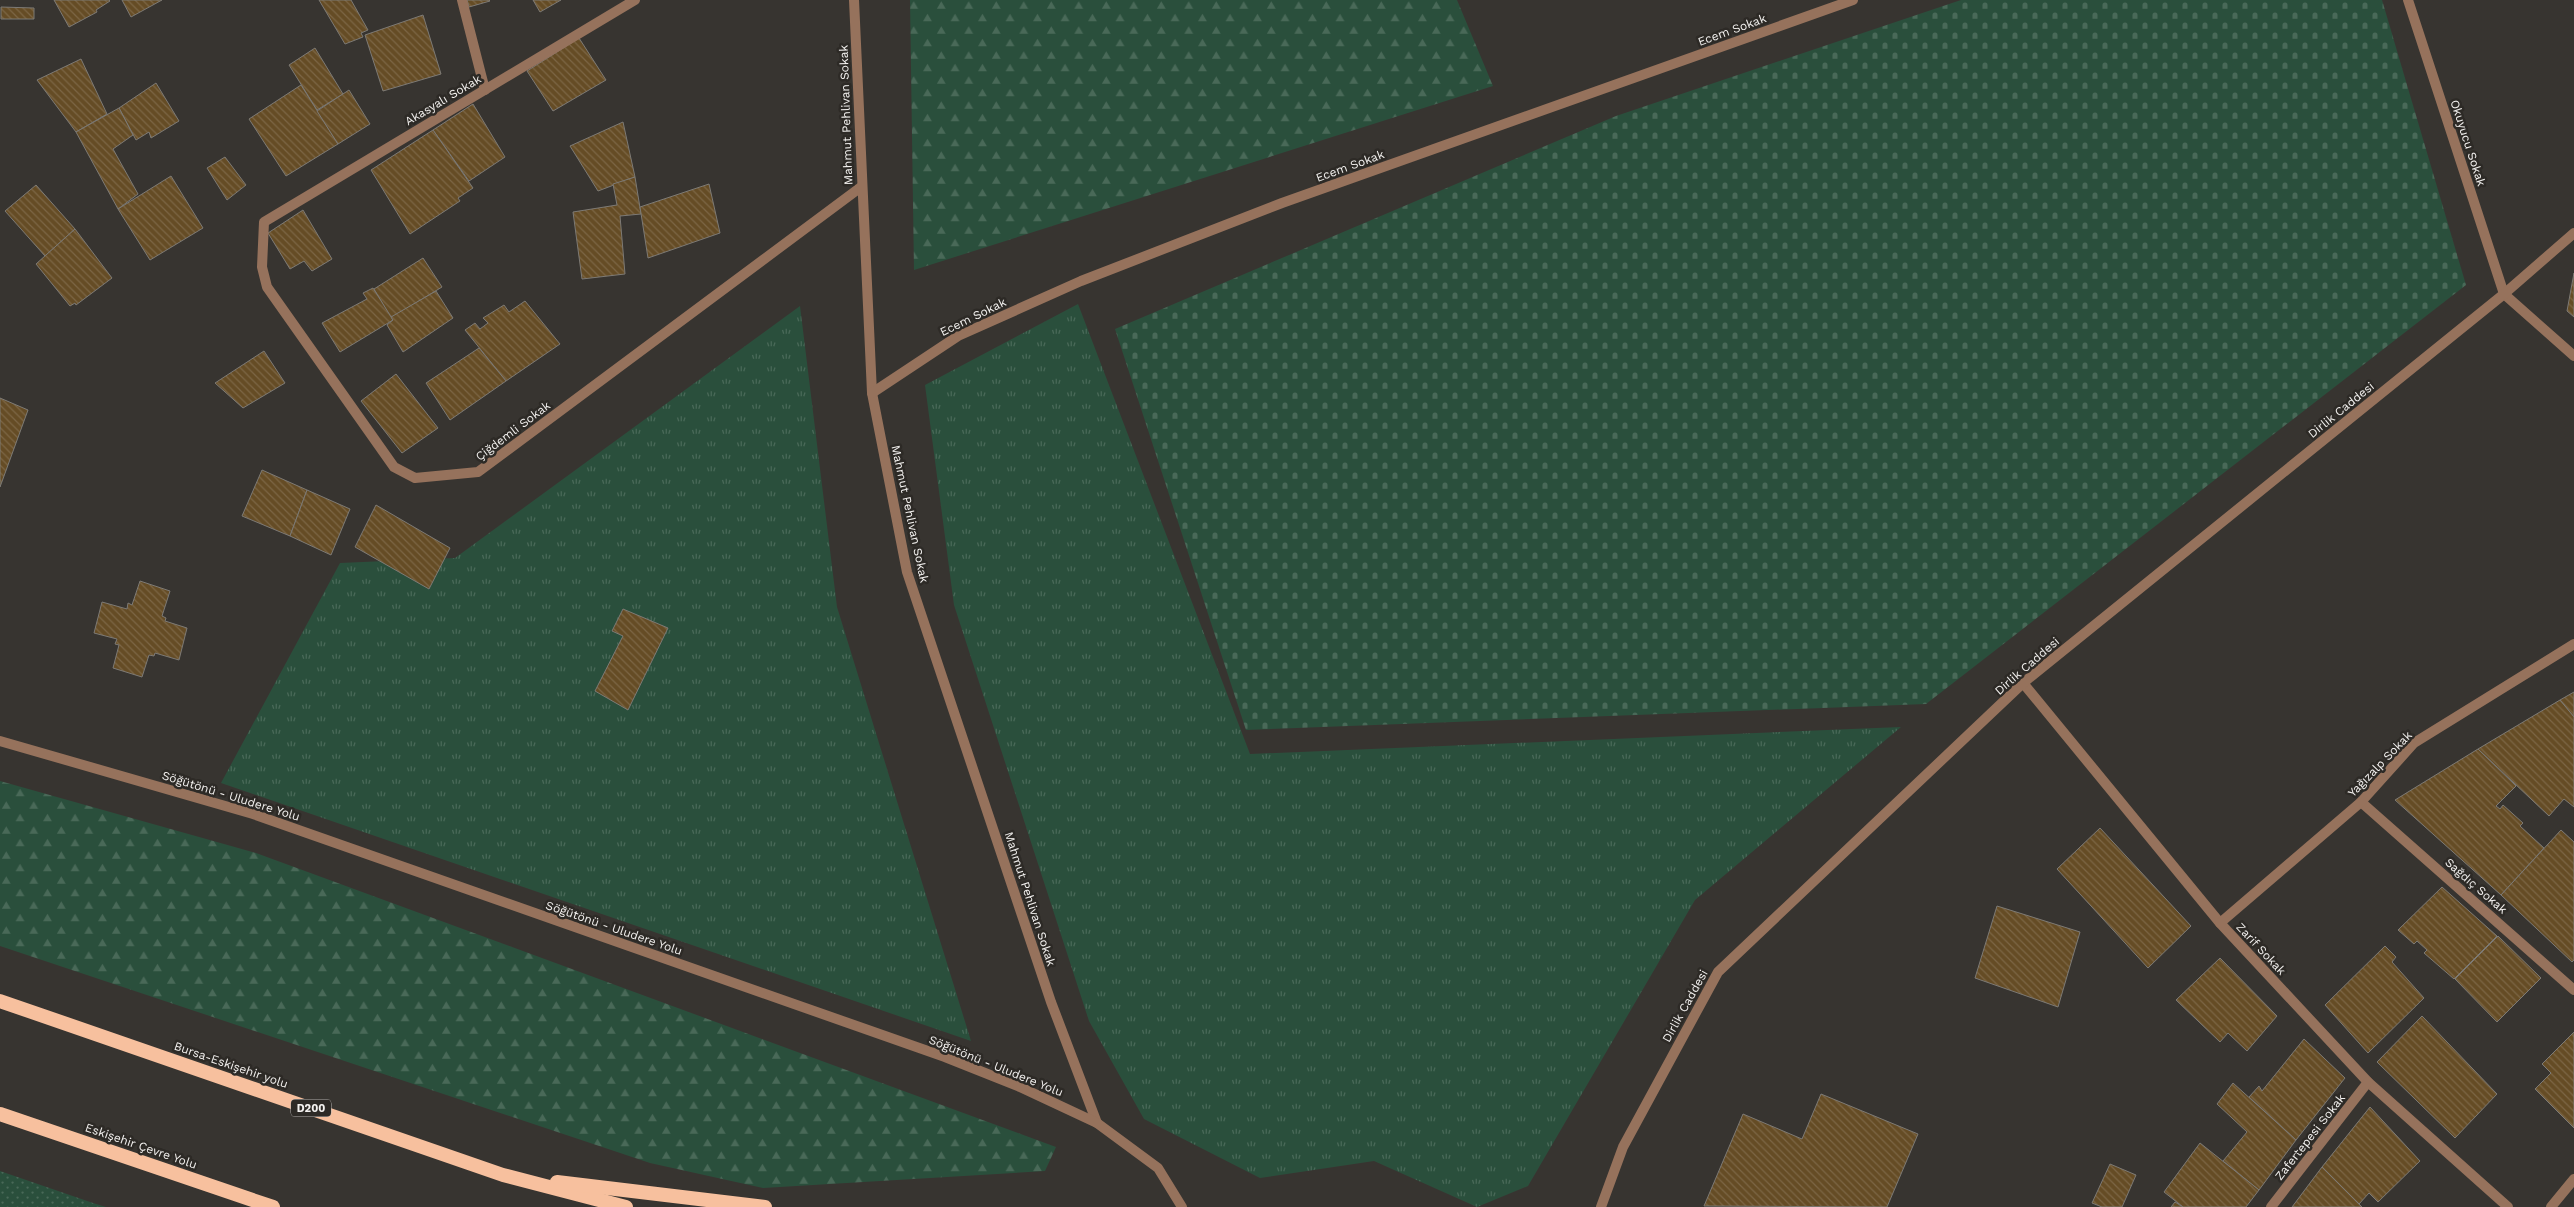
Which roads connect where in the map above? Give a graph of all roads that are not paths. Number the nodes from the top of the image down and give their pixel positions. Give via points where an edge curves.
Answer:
1 (462, 0) edge
2 (635, 0) edge
3 (854, 0) edge
4 (1854, 0) edge
5 (2408, 0) edge
6 (485, 90) junction
7 (862, 187) junction
8 (264, 222) joint
9 (2574, 233) edge
10 (2504, 294) junction
11 (2574, 356) edge
12 (872, 393) junction
13 (2574, 644) edge
14 (2023, 683) junction
15 (0, 741) edge
16 (2361, 802) junction
17 (2220, 923) junction
18 (2574, 990) edge
19 (0, 1000) edge
20 (2368, 1082) junction
21 (0, 1114) edge
22 (1098, 1123) junction
23 (503, 1175) junction
24 (2574, 1179) edge
25 (273, 1207) edge
26 (626, 1207) edge
27 (765, 1207) edge
28 (1182, 1207) edge
29 (1601, 1207) edge
30 (2271, 1207) edge
31 (2508, 1207) edge
32 (2551, 1207) edge

1 - 6 street
2 - 6 street, Akasyalı Sokak
3 - 7 street, Mahmut Pehlivan Sokak
4 - 12 street, Ecem Sokak via 1282,203 1081,280 958,336
5 - 10 street, Okuyucu Sokak
6 - 8 street, Akasyalı Sokak
7 - 8 street, Çiğdemli Sokak via 478,472 416,478 394,467 267,287 262,267
7 - 12 street, Mahmut Pehlivan Sokak
9 - 10 street, Dirlik Caddesi
10 - 11 street
10 - 14 street, Dirlik Caddesi
12 - 22 street, Mahmut Pehlivan Sokak via 907,572 1051,1002
13 - 16 street, Yağızalp Sokak via 2414,743
14 - 17 street, Zarif Sokak
14 - 29 street, Dirlik Caddesi via 1718,972 1623,1147
15 - 22 street, Söğütönü - Uludere Yolu via 253,814 945,1057
16 - 17 street, Yağızalp Sokak
16 - 18 street, Sağdıç Sokak
17 - 20 street, Zarif Sokak
19 - 23 highway, Bursa-Eskişehir yolu / D200
20 - 30 street, Zafertepesi Sokak
20 - 31 street, Zarif Sokak
21 - 25 highway, Eskişehir Çevre Yolu
22 - 28 street, Söğütönü - Uludere Yolu via 1158,1168
23 - 26 highway, Bursa-Eskişehir yolu / D200
23 - 27 highway
24 - 32 street

